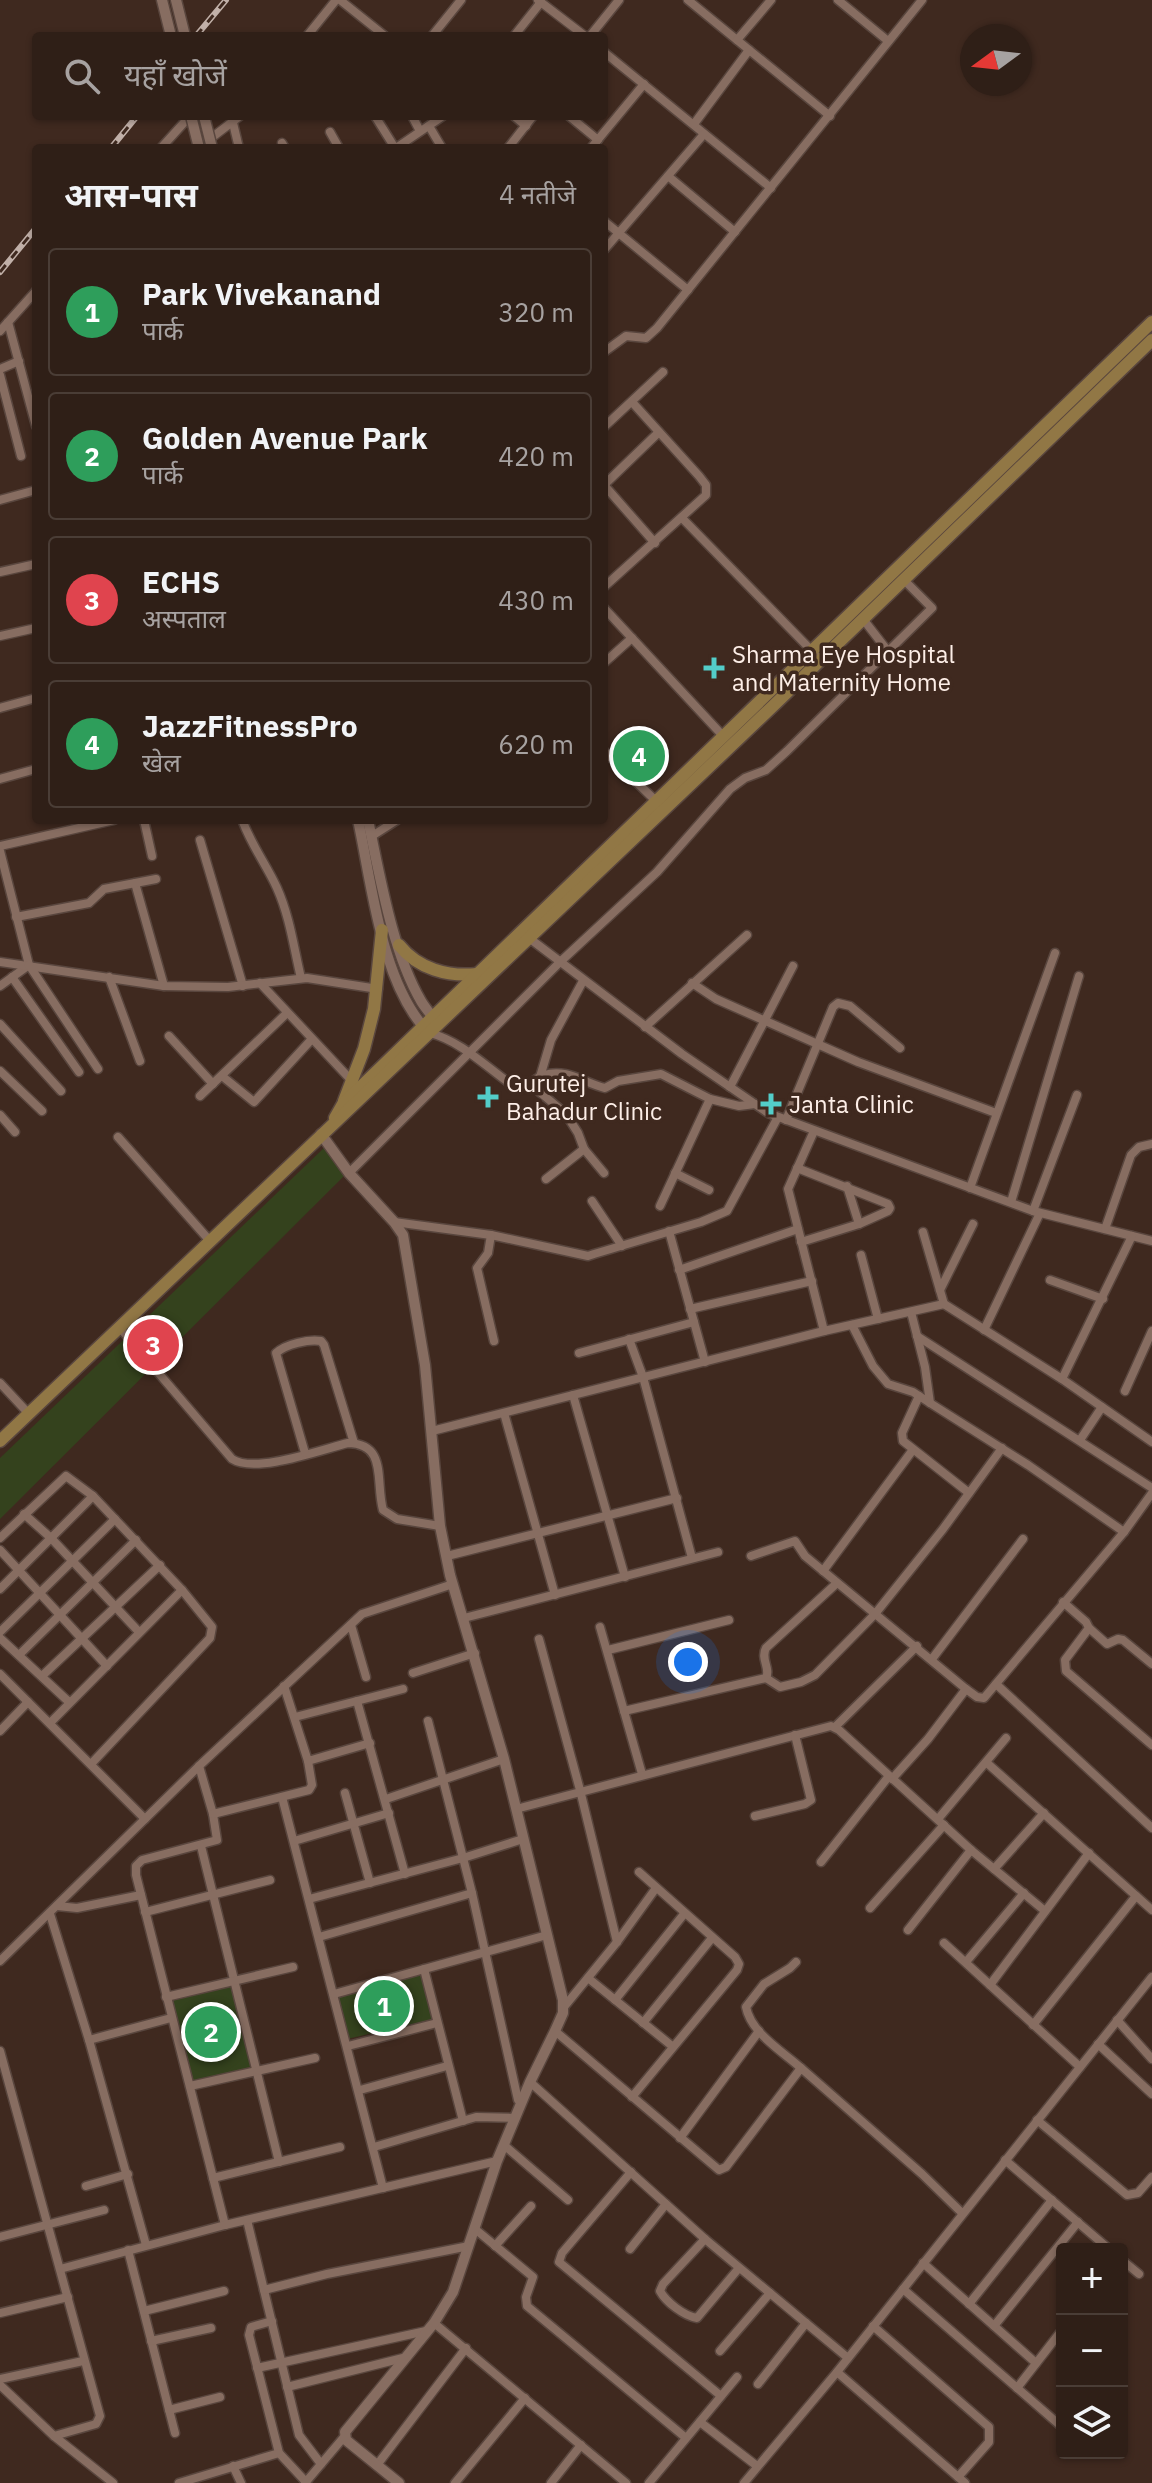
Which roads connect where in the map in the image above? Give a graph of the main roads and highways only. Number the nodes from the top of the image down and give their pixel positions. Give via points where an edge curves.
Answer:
1 (1152, 322) edge
2 (1152, 340) edge
3 (817, 656) junction
4 (382, 930) road end
5 (399, 945) road end
6 (477, 974) junction
7 (431, 1025) junction
8 (343, 1104) junction
9 (331, 1124) junction
10 (0, 1441) edge

1 - 3 main road
2 - 3 main road via 863,619
3 - 6 main road via 724,737
3 - 7 main road via 529,938
4 - 8 main road via 378,989 364,1049
5 - 6 main road via 424,966 461,976
6 - 7 main road
7 - 8 main road
7 - 9 main road
8 - 9 main road
9 - 10 main road

